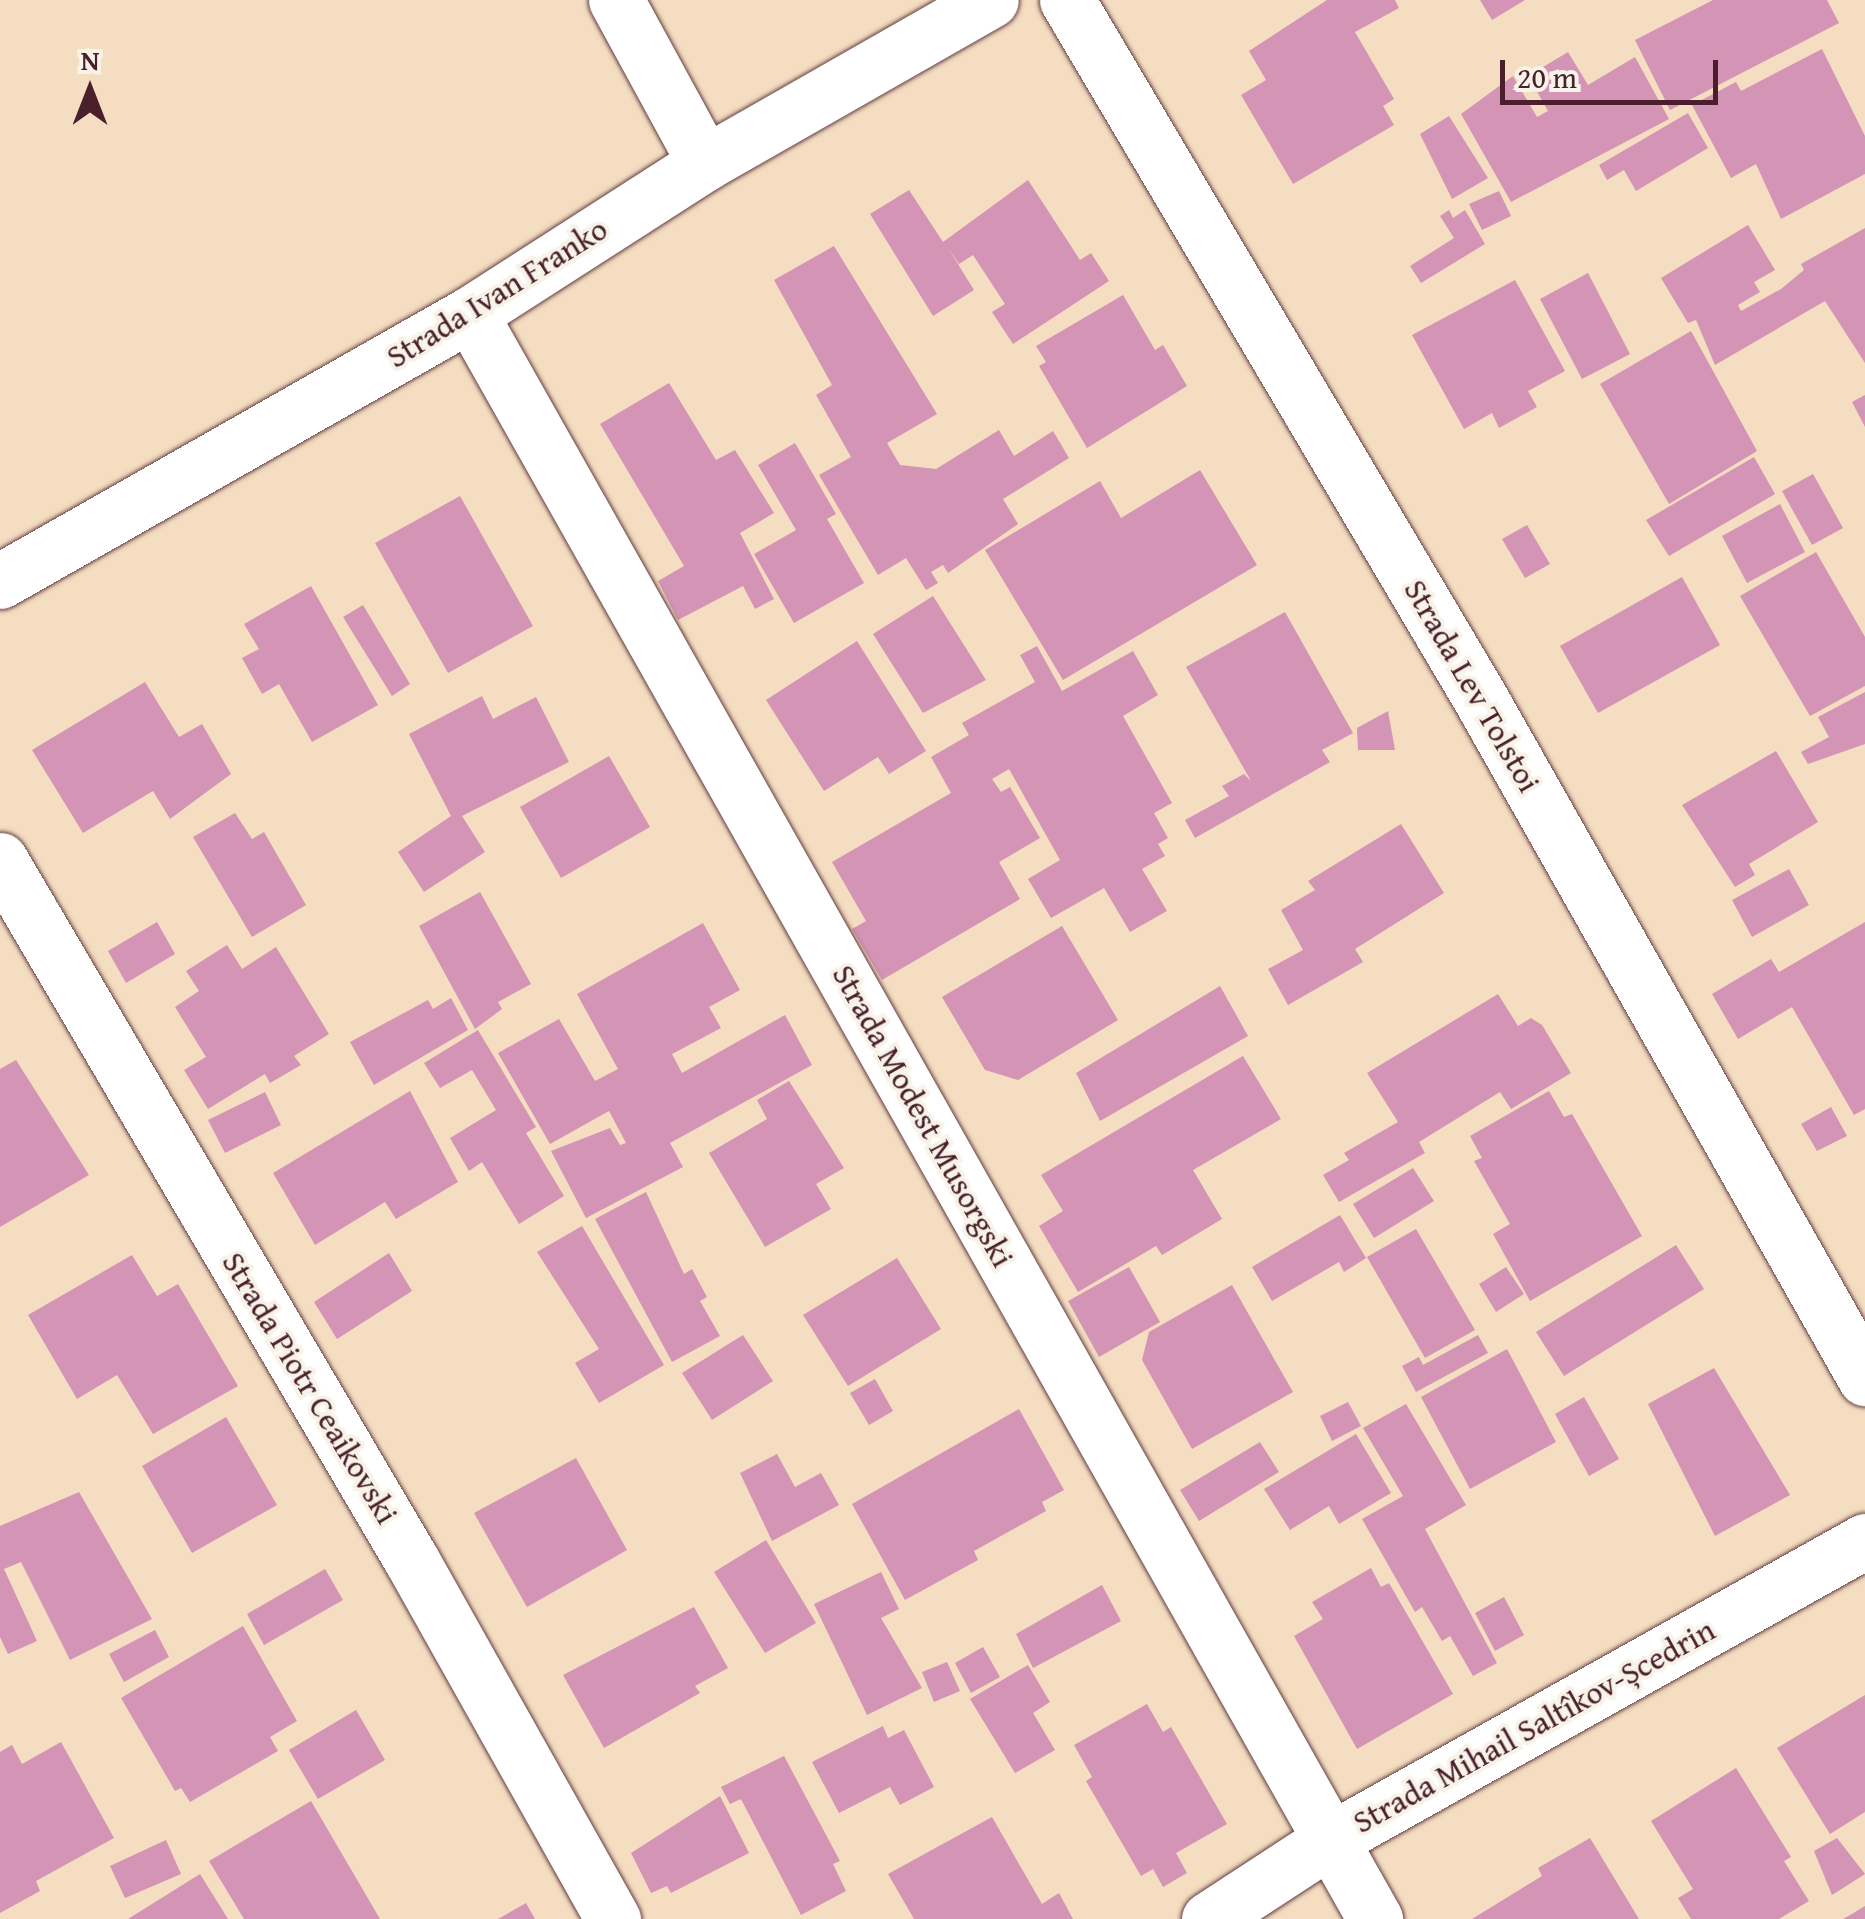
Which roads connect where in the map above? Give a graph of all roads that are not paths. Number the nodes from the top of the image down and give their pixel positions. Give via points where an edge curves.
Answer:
1 (616, 0) edge
2 (991, 0) edge
3 (1067, 0) edge
4 (705, 163) junction
5 (470, 314) junction
6 (0, 581) edge
7 (0, 860) edge
8 (1865, 1378) edge
9 (1865, 1541) edge
10 (1330, 1840) junction
11 (613, 1919) edge
12 (1208, 1919) edge
13 (1375, 1919) edge

1 - 4 street
2 - 4 street, Strada Ivan Franko
3 - 8 street, Strada Lev Tolstoi via 1480,696
4 - 5 street, Strada Ivan Franko
5 - 6 street, Strada Ivan Franko
5 - 10 street, Strada Modest Musorgski
7 - 11 street, Strada Piotr Ceaikovski via 412,1561
9 - 10 street, Strada Mihail Saltîkov-Șcedrin
10 - 12 street, Strada Mihail Saltîkov-Șcedrin
10 - 13 street, Strada Modest Musorgski

